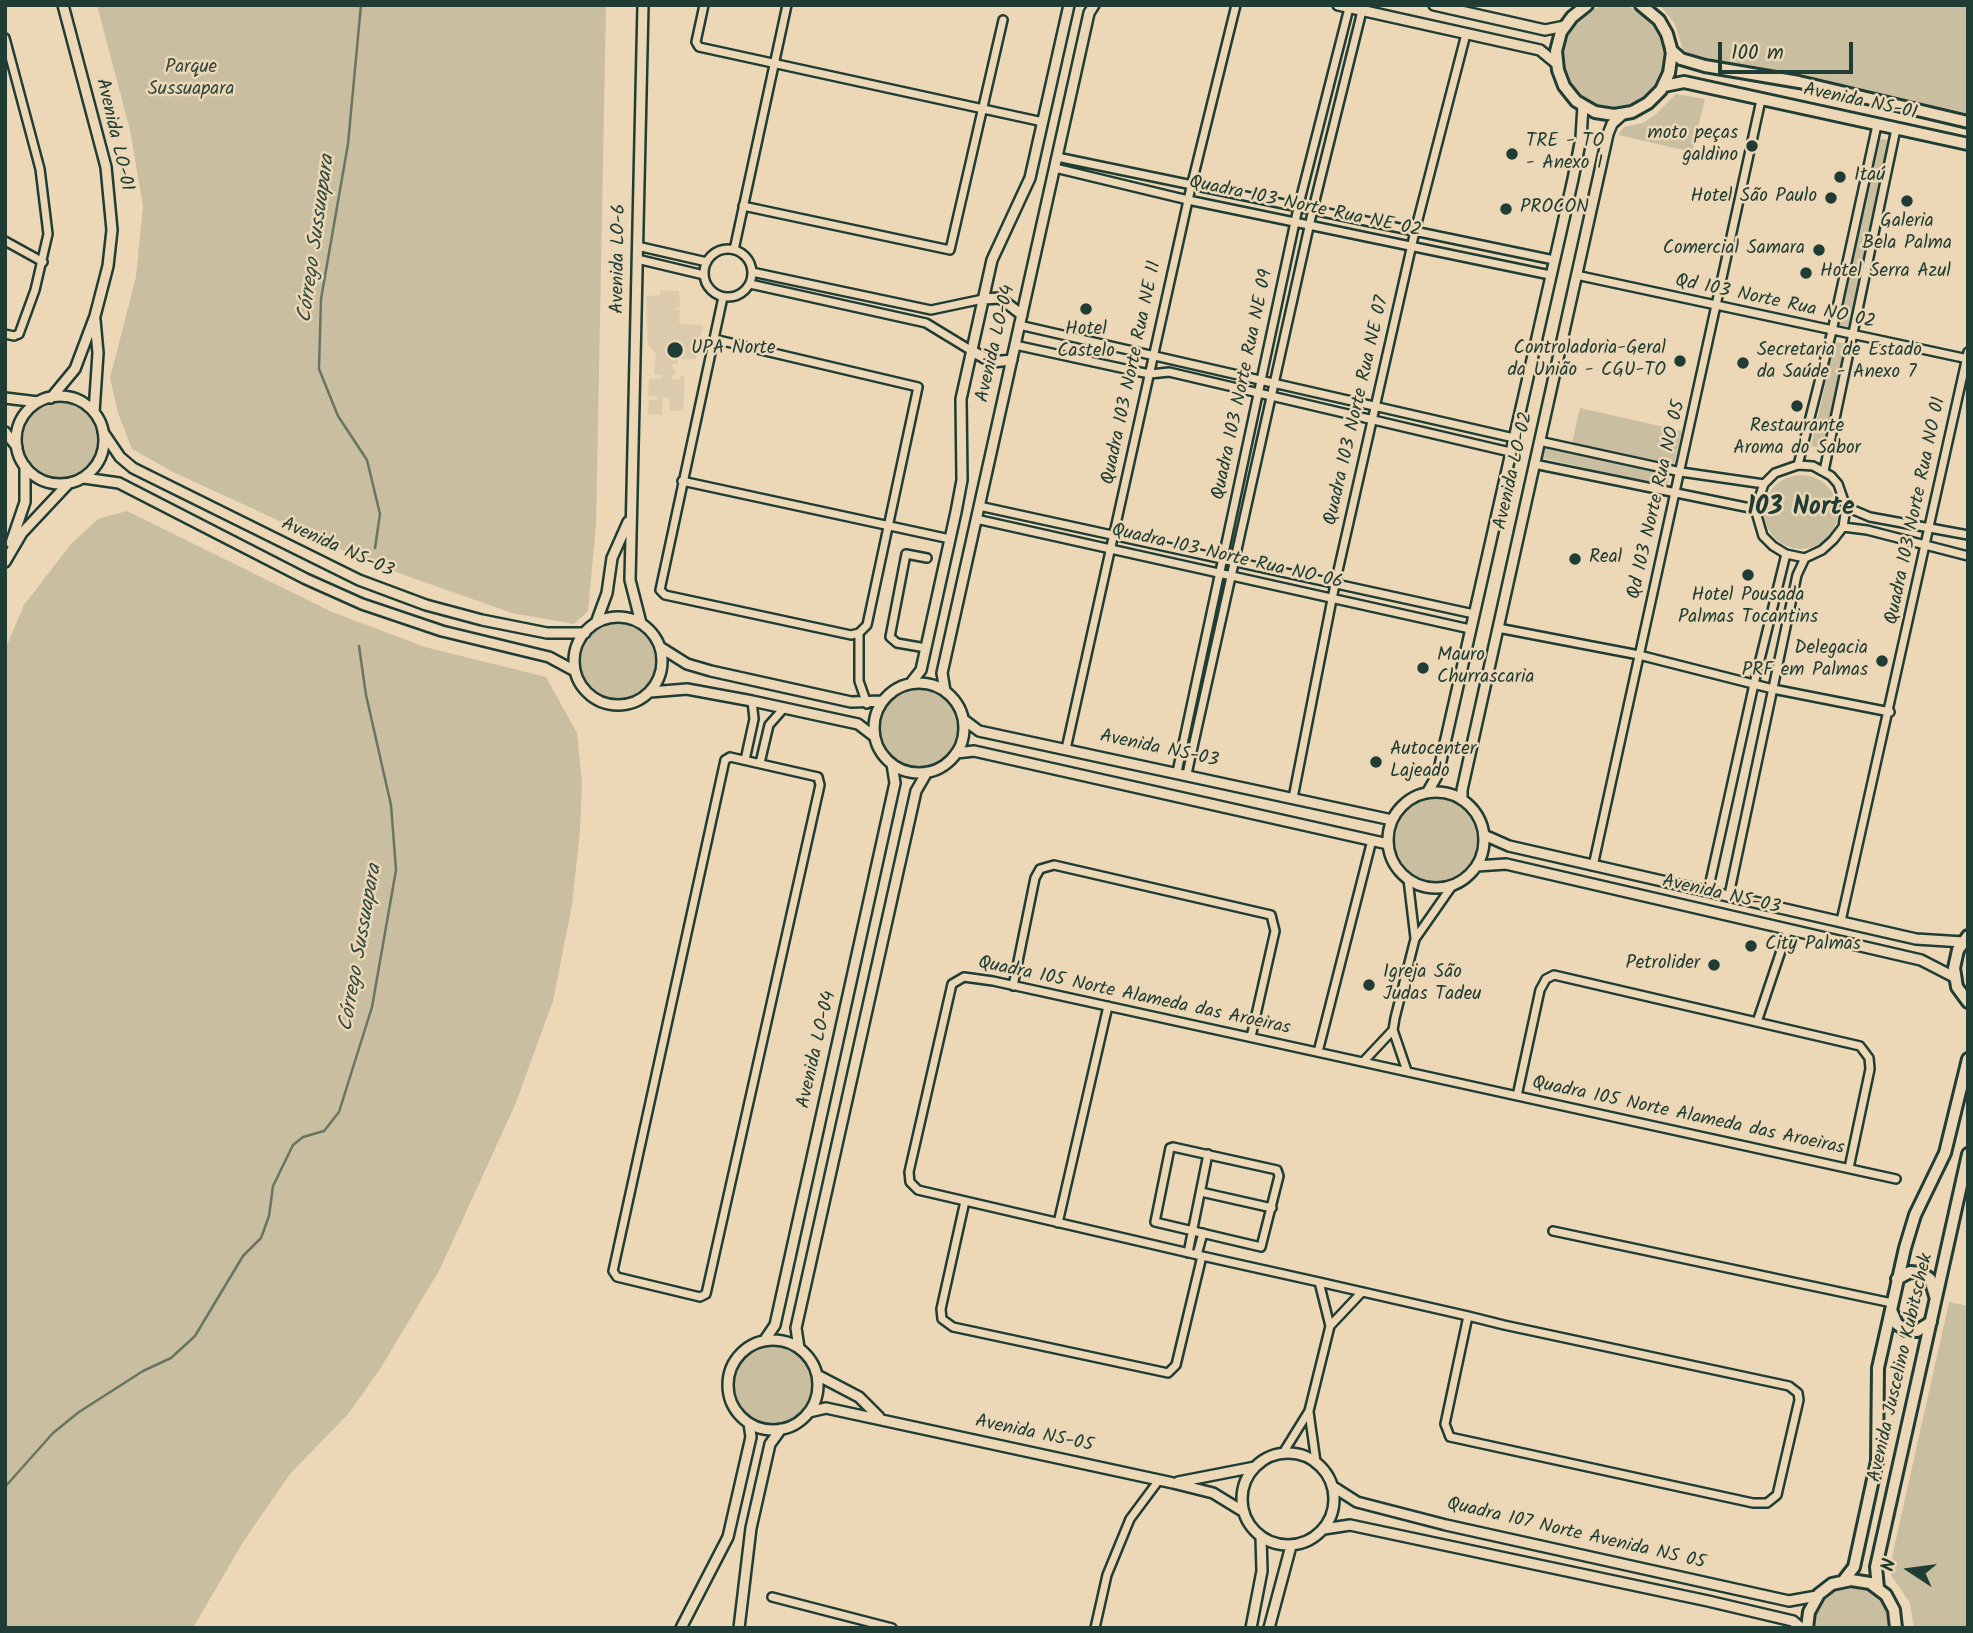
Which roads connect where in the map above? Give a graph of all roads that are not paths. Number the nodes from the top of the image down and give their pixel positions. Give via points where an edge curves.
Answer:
1 (63, 5) edge
2 (643, 5) edge
3 (704, 5) edge
4 (777, 5) edge
5 (1069, 5) edge
6 (1094, 5) edge
7 (1236, 5) edge
8 (1338, 5) edge
9 (1434, 5) edge
10 (1587, 5) edge
11 (787, 6) edge
12 (1643, 6) edge
13 (1349, 8) junction
14 (1362, 11) junction
15 (1003, 20) dead end
16 (1565, 26) junction
17 (1466, 34) junction
18 (5, 38) edge
19 (1671, 50) junction
20 (775, 64) junction
21 (1556, 64) junction
22 (1664, 86) junction
23 (1762, 100) junction
24 (1583, 106) junction
25 (982, 110) junction
26 (1623, 114) junction
27 (1043, 122) junction
28 (1968, 122) edge
29 (1877, 125) junction
30 (1896, 129) junction
31 (1968, 144) edge
32 (1057, 157) junction
33 (1055, 168) junction
34 (1191, 187) junction
35 (1188, 200) junction
36 (743, 206) junction
37 (1298, 208) junction
38 (1313, 209) junction
39 (1296, 221) junction
40 (1310, 224) junction
41 (1415, 231) junction
42 (5, 241) edge
43 (638, 246) junction
44 (1412, 247) junction
45 (734, 250) junction
46 (637, 260) junction
47 (1553, 260) junction
48 (43, 262) junction
49 (707, 262) junction
50 (752, 272) junction
51 (704, 275) junction
52 (1550, 275) junction
53 (1576, 275) junction
54 (750, 284) junction
55 (723, 297) junction
56 (983, 299) junction
57 (1718, 307) junction
58 (95, 316) junction
59 (1021, 320) junction
60 (1832, 331) junction
61 (5, 334) edge
62 (1852, 336) junction
63 (714, 339) junction
64 (1015, 345) junction
65 (972, 351) junction
66 (1153, 356) junction
67 (1967, 357) edge
68 (1012, 360) junction
69 (1150, 374) junction
70 (1262, 380) junction
71 (1273, 383) junction
72 (1258, 393) junction
73 (1270, 396) junction
74 (51, 397) junction
75 (5, 398) edge
76 (39, 402) junction
77 (1376, 406) junction
78 (94, 412) junction
79 (1373, 422) junction
80 (5, 432) edge
81 (103, 432) junction
82 (1514, 438) junction
83 (1539, 441) junction
84 (17, 447) junction
85 (1510, 452) junction
86 (1534, 464) junction
87 (1798, 465) junction
88 (25, 466) junction
89 (1824, 471) junction
90 (1681, 472) junction
91 (84, 478) junction
92 (682, 481) junction
93 (69, 484) junction
94 (1764, 484) junction
95 (1676, 495) junction
96 (979, 506) junction
97 (1846, 507) junction
98 (1755, 509) junction
99 (631, 514) junction
100 (976, 519) junction
101 (889, 526) junction
102 (1843, 527) junction
103 (1929, 528) junction
104 (1114, 534) junction
105 (1968, 535) edge
106 (950, 539) junction
107 (1925, 545) junction
108 (1111, 547) junction
109 (1786, 554) junction
110 (1968, 556) edge
111 (6, 557) edge
112 (927, 558) dead end
113 (1805, 558) junction
114 (1221, 559) junction
115 (1234, 562) junction
116 (1219, 572) junction
117 (1231, 574) junction
118 (1335, 583) junction
119 (1332, 598) junction
120 (1474, 614) junction
121 (596, 623) junction
122 (641, 623) junction
123 (1498, 628) junction
124 (1470, 629) junction
125 (584, 633) junction
126 (859, 633) junction
127 (660, 647) junction
128 (926, 648) junction
129 (1639, 654) junction
130 (575, 670) junction
131 (910, 684) junction
132 (1754, 684) junction
133 (1773, 688) junction
134 (945, 691) junction
135 (650, 692) junction
136 (752, 701) junction
137 (883, 701) junction
138 (867, 704) junction
139 (784, 708) junction
140 (1890, 712) junction
141 (963, 719) junction
142 (875, 737) junction
143 (1066, 748) junction
144 (956, 753) junction
145 (745, 760) junction
146 (760, 763) junction
147 (892, 764) junction
148 (927, 772) junction
149 (1182, 773) junction
150 (1427, 793) junction
151 (1293, 798) junction
152 (1462, 800) junction
153 (1392, 820) junction
154 (1484, 835) junction
155 (1371, 840) junction
156 (1388, 844) junction
157 (1477, 866) junction
158 (1593, 866) junction
159 (1408, 879) junction
160 (1452, 886) junction
161 (1707, 891) junction
162 (1729, 895) junction
163 (1841, 921) junction
164 (1788, 930) junction
165 (1415, 939) junction
166 (1965, 939) edge
167 (1954, 977) junction
168 (1013, 986) junction
169 (1968, 1002) edge
170 (1108, 1006) junction
171 (1757, 1022) junction
172 (1393, 1030) junction
173 (1251, 1037) junction
174 (1318, 1052) junction
175 (1968, 1059) edge
176 (1363, 1062) junction
177 (1407, 1071) junction
178 (1517, 1096) junction
179 (1208, 1154) junction
180 (1968, 1154) edge
181 (1849, 1168) junction
182 (1896, 1178) dead end
183 (1201, 1192) junction
184 (965, 1201) junction
185 (1272, 1208) junction
186 (1058, 1223) junction
187 (1193, 1231) junction
188 (1553, 1231) dead end
189 (1203, 1233) junction
190 (1188, 1253) junction
191 (1200, 1256) junction
192 (1897, 1279) junction
193 (1319, 1282) junction
194 (1362, 1292) junction
195 (1936, 1298) junction
196 (1891, 1306) junction
197 (1468, 1316) junction
198 (1931, 1322) junction
199 (1330, 1326) junction
200 (764, 1341) junction
201 (799, 1348) junction
202 (817, 1375) junction
203 (1309, 1411) junction
204 (809, 1412) junction
205 (887, 1421) junction
206 (749, 1423) junction
207 (780, 1429) junction
208 (1283, 1453) junction
209 (1315, 1462) junction
210 (1255, 1468) junction
211 (1159, 1480) junction
212 (1173, 1483) junction
213 (1332, 1486) junction
214 (1244, 1512) junction
215 (1324, 1529) junction
216 (1261, 1537) junction
217 (1291, 1546) junction
218 (1844, 1580) junction
219 (1878, 1588) junction
220 (1817, 1596) junction
221 (772, 1597) dead end
222 (681, 1628) edge
223 (739, 1628) edge
224 (892, 1628) edge
225 (1095, 1628) edge
226 (1251, 1628) edge
227 (1269, 1628) edge
228 (1801, 1628) edge
229 (1807, 1628) edge
230 (1896, 1628) edge

1 - 58 street, Avenida LO-01 via 111,195 109,261
2 - 43 street, Avenida LO-6
3 - 20 street via 696,44
4 - 11 street
5 - 27 street, Avenida LO-04
6 - 32 street, Avenida LO-04
7 - 34 street, Quadra 103 Norte Rua NE 11
8 - 13 street
9 - 16 street via 1545,30
10 - 16 main road
11 - 20 street
12 - 19 main road via 1663,26
13 - 14 street
13 - 37 street, Quadra 103 Norte Rua NE 09
14 - 17 street
14 - 38 street, Quadra 103 Norte Rua NE 09
15 - 25 street
16 - 21 main road
17 - 21 street via 1541,51
17 - 41 street, Quadra 103 Norte Rua NE 07
18 - 48 street via 40,169 48,234
19 - 22 main road
19 - 28 main road, Avenida NS-01 via 1687,62 1799,82
20 - 25 street
20 - 36 street
21 - 24 main road via 1565,88
22 - 23 main road, Avenida NS-01 via 1684,82
22 - 26 main road via 1648,103
23 - 29 main road, Avenida NS-01
23 - 57 street, Qd 103 Norte Rua NO 05
24 - 26 main road via 1602,114
24 - 47 street, Avenida LO-02 via 1577,160
25 - 27 street
25 - 36 street via 950,250
26 - 53 street, Avenida LO-02 via 1608,132
27 - 56 street, Avenida LO-04 via 1027,188 999,240
29 - 30 main road, Avenida NS-01
29 - 60 street
30 - 31 main road, Avenida NS-01
30 - 62 street
32 - 33 street, Avenida LO-04
32 - 34 street, Quadra 103 Norte Rua NE 02
33 - 35 street, Quadra 103 Norte Rua NE 02
33 - 59 street, Avenida LO-04
34 - 35 street, Quadra 103 Norte Rua NE 11
34 - 37 street, Quadra 103 Norte Rua NE 02
35 - 39 street, Quadra 103 Norte Rua NE 02
35 - 66 street, Quadra 103 Norte Rua NE 11
36 - 45 street
37 - 38 street, Quadra 103 Norte Rua NE 02
37 - 39 street, Quadra 103 Norte Rua NE 09
38 - 40 street, Quadra 103 Norte Rua NE 09
38 - 41 street, Quadra 103 Norte Rua NE 02
39 - 40 street, Quadra 103 Norte Rua NE 02
39 - 70 street, Quadra 103 Norte Rua NE 09
40 - 44 street, Quadra 103 Norte Rua NE 02
40 - 71 street, Quadra 103 Norte Rua NE 09
41 - 44 street, Quadra 103 Norte Rua NE 07
41 - 47 street, Quadra 103 Norte Rua NE 02
42 - 48 street
43 - 46 street, Avenida LO-6
43 - 49 street
44 - 52 street, Quadra 103 Norte Rua NE 02
44 - 77 street, Quadra 103 Norte Rua NE 07
45 - 49 street via 719,251
45 - 50 street via 748,259
46 - 51 street
46 - 99 street, Avenida LO-6
47 - 52 street, Avenida LO-02
48 - 61 street via 19,334
49 - 51 street
50 - 54 street
50 - 56 street via 931,310
51 - 55 street via 710,289
52 - 82 street, Avenida LO-02
53 - 57 street, Qd 103 Norte Rua NO 02
53 - 83 street, Avenida LO-02
54 - 55 street via 739,295
54 - 65 street via 926,323
55 - 63 street
56 - 59 street via 1000,298
56 - 65 street, Avenida LO-04
57 - 60 street, Qd 103 Norte Rua NO 02
57 - 90 street, Qd 103 Norte Rua NO 05
58 - 74 street, Avenida LO-01 via 73,373
58 - 78 street, Avenida LO-01
59 - 64 street, Avenida LO-04
59 - 66 street
60 - 62 street, Qd 103 Norte Rua NO 02
60 - 87 street
62 - 67 street, Qd 103 Norte Rua NO 02
62 - 89 street
63 - 92 street
63 - 101 street via 916,384 919,393
64 - 68 street, Avenida LO-04
64 - 69 street
65 - 68 street via 992,362
65 - 106 street, Avenida LO-04 via 961,399 962,481
66 - 69 street, Quadra 103 Norte Rua NE 11
66 - 70 street
67 - 103 street, Quadra 103 Norte Rua NO 01
68 - 96 street, Avenida LO-04
69 - 72 street via 1169,372
69 - 104 street, Quadra 103 Norte Rua NE 11
70 - 71 street
70 - 72 street, Quadra 103 Norte Rua NE 09
71 - 73 street, Quadra 103 Norte Rua NE 09
71 - 77 street
72 - 73 street
72 - 114 street, Quadra 103 Norte Rua NE 09
73 - 79 street
73 - 115 street, Quadra 103 Norte Rua NE 09
74 - 76 street
74 - 78 street via 75,399
75 - 76 street
76 - 84 street via 22,420
77 - 79 street, Quadra 103 Norte Rua NE 07
77 - 82 street
78 - 81 street, Avenida NS-03
79 - 85 street
79 - 118 street, Quadra 103 Norte Rua NE 07
80 - 84 street
81 - 91 street via 101,456
81 - 125 street, Avenida NS-03 via 133,468 359,580 482,620 556,634
82 - 85 street, Avenida LO-02
83 - 86 street, Avenida LO-02
83 - 90 street
84 - 88 street
85 - 120 street, Avenida LO-02
86 - 95 street
86 - 123 street, Avenida LO-02
87 - 89 street
87 - 94 street via 1774,473
88 - 93 street via 43,481
88 - 111 street via 25,502
89 - 97 street via 1838,484
90 - 94 street
90 - 95 street, Qd 103 Norte Rua NO 05
91 - 93 street, Avenida NS-03
91 - 130 street, Avenida NS-03 via 119,483 306,579 373,608 442,631 549,657
92 - 101 street
92 - 126 street via 661,592 851,635
93 - 111 street
94 - 98 street
95 - 98 street
95 - 129 street, Qd 103 Norte Rua NO 05
96 - 100 street, Avenida LO-04
96 - 104 street, Quadra 103 Norte Rua NO 06
97 - 102 street
97 - 103 street via 1870,517
98 - 109 street via 1763,536
99 - 121 street via 612,558 607,593
99 - 122 street, Avenida LO-6 via 631,590
100 - 108 street, Quadra 103 Norte Rua NO 06
100 - 134 street, Avenida LO-04 via 942,673
101 - 106 street
101 - 126 street via 867,625
102 - 107 street
102 - 113 street via 1822,550
103 - 105 street
103 - 107 street, Quadra 103 Norte Rua NO 01
104 - 108 street, Quadra 103 Norte Rua NE 11
104 - 114 street, Quadra 103 Norte Rua NO 06
106 - 128 street, Avenida LO-04
107 - 110 street
107 - 140 street, Quadra 103 Norte Rua NO 01
108 - 116 street, Quadra 103 Norte Rua NO 06
108 - 143 street, Quadra 103 Norte Rua NE 11
109 - 113 street
109 - 132 street
112 - 128 street via 906,554 890,636 897,643
113 - 133 street via 1797,575
114 - 115 street, Quadra 103 Norte Rua NO 06
114 - 116 street, Quadra 103 Norte Rua NE 09
115 - 117 street, Quadra 103 Norte Rua NE 09
115 - 118 street, Quadra 103 Norte Rua NO 06
116 - 117 street, Quadra 103 Norte Rua NO 06
116 - 149 street, Quadra 103 Norte Rua NE 09
117 - 119 street, Quadra 103 Norte Rua NO 06
117 - 149 street, Quadra 103 Norte Rua NE 09
118 - 119 street, Quadra 103 Norte Rua NE 07
118 - 120 street, Quadra 103 Norte Rua NO 06
119 - 124 street, Quadra 103 Norte Rua NO 06
119 - 151 street, Quadra 103 Norte Rua NE 07
120 - 124 street, Avenida LO-02
121 - 122 street via 619,617
121 - 125 street
122 - 127 street
123 - 129 street
123 - 152 street, Avenida LO-02
124 - 150 street, Avenida LO-02 via 1438,774
125 - 130 street via 576,650
126 - 138 street via 859,681
127 - 135 street via 661,668
127 - 138 street via 693,666
128 - 131 street, Avenida LO-04 via 920,672
129 - 132 street
129 - 158 street, Qd 103 Norte Rua NO 05
130 - 135 street, Avenida NS-03 via 585,690 606,703 629,704
131 - 134 street via 929,684
131 - 137 street
132 - 133 street
132 - 161 street
133 - 140 street
133 - 162 street
134 - 141 street
135 - 136 street, Avenida NS-03 via 687,689
136 - 139 street, Avenida NS-03
136 - 145 street via 754,719
137 - 138 street
137 - 142 street via 876,716
139 - 142 street, Avenida NS-03 via 858,724
139 - 146 street via 769,725
140 - 163 street, Quadra 103 Norte Rua NO 01
141 - 143 street, Avenida NS-03 via 979,731
141 - 144 street
142 - 147 street
143 - 149 street, Avenida NS-03
144 - 148 street
144 - 155 street via 974,751
145 - 146 street
145 - 146 street via 725,760 613,1272 617,1277 700,1297 706,1294 820,785 818,777
147 - 148 street via 906,771
147 - 200 street, Avenida LO-04 via 895,783 775,1327
148 - 201 street, Avenida LO-04 via 916,791 796,1328
149 - 151 street, Avenida NS-03
150 - 152 street
150 - 153 street via 1405,803
151 - 153 street, Avenida NS-03
152 - 154 street via 1480,820
153 - 156 street
154 - 157 street
154 - 158 street, Avenida NS-03 via 1509,846
155 - 156 street
155 - 174 street
156 - 159 street via 1393,861
157 - 160 street
157 - 164 street, Avenida NS-03 via 1506,864
158 - 161 street, Avenida NS-03
159 - 160 street via 1422,886
159 - 165 street
160 - 165 street
161 - 162 street, Avenida NS-03
162 - 163 street, Avenida NS-03
163 - 166 street, Avenida NS-03 via 1928,941
164 - 167 street, Avenida NS-03 via 1921,960
164 - 171 street
165 - 172 street
166 - 167 main road via 1955,956
167 - 169 main road
168 - 170 street, Quadra 105 Norte Alameda das Aroeiras
168 - 173 street via 1038,873 1049,865 1080,870 1271,915 1275,931
168 - 184 street, Quadra 105 Norte Alameda das Aroeiras via 958,978 947,1002 908,1177 918,1190
170 - 173 street, Quadra 105 Norte Alameda das Aroeiras
170 - 186 street
171 - 178 street via 1552,975 1540,990
171 - 181 street via 1855,1044 1865,1051 1870,1069
172 - 176 street
172 - 177 street
173 - 174 street, Quadra 105 Norte Alameda das Aroeiras
174 - 176 street, Quadra 105 Norte Alameda das Aroeiras
175 - 192 main road, Avenida Juscelino Kubitschek via 1947,1148 1913,1220
176 - 177 street, Quadra 105 Norte Alameda das Aroeiras
177 - 178 street, Quadra 105 Norte Alameda das Aroeiras
178 - 181 street, Quadra 105 Norte Alameda das Aroeiras
179 - 183 street
179 - 185 street via 1277,1170
179 - 187 street via 1170,1148 1154,1212 1153,1219 1159,1224
180 - 195 main road, Avenida Juscelino Kubitschek
181 - 182 street, Quadra 105 Norte Alameda das Aroeiras
183 - 185 street
183 - 187 street
184 - 186 street, Quadra 105 Norte Alameda das Aroeiras
184 - 191 street via 941,1309 942,1319 953,1327 1168,1373 1176,1365
185 - 189 street via 1262,1247
186 - 190 street, Quadra 105 Norte Alameda das Aroeiras
187 - 189 street
187 - 190 street
188 - 196 street
189 - 191 street
190 - 191 street, Quadra 105 Norte Alameda das Aroeiras
191 - 193 street, Quadra 105 Norte Alameda das Aroeiras
192 - 195 main road via 1910,1272 1922,1273 1930,1279
192 - 196 main road, Avenida Juscelino Kubitschek
193 - 194 street, Quadra 105 Norte Alameda das Aroeiras
193 - 199 street
194 - 197 street, Quadra 105 Norte Alameda das Aroeiras
194 - 199 street
195 - 198 main road, Avenida Juscelino Kubitschek
196 - 198 main road via 1897,1324 1906,1330 1917,1331
196 - 218 main road, Avenida Juscelino Kubitschek via 1877,1376 1877,1461 1854,1570
197 - 197 street, Quadra 105 Norte Alameda das Aroeiras via 1445,1424 1450,1437 1762,1505 1779,1491 1799,1400 1796,1390
198 - 219 main road, Avenida Juscelino Kubitschek via 1876,1567
199 - 203 street
200 - 201 street via 781,1340
200 - 206 street via 740,1354 729,1378 732,1404
201 - 202 street, Avenida NS-05
202 - 204 street via 817,1395
202 - 205 street, Avenida NS-05 via 859,1397
203 - 208 street
203 - 209 street
204 - 205 street, Avenida NS-05 via 823,1408
204 - 207 street
205 - 211 street, Avenida NS-05
206 - 207 street
206 - 222 street via 751,1437 728,1537
207 - 223 street via 770,1444 751,1528
208 - 209 street
208 - 210 street
209 - 213 street
210 - 212 street
210 - 214 street via 1242,1496
211 - 212 street, Avenida NS-05
211 - 225 street via 1130,1519 1107,1575
212 - 214 street via 1213,1493
213 - 215 street via 1334,1508
213 - 220 street, Quadra 107 Norte Avenida NS 05 via 1357,1502 1446,1525 1789,1601
214 - 216 street
215 - 217 street
215 - 228 street, Quadra 107 Norte Avenida NS 05 via 1350,1525 1698,1599 1793,1621
216 - 217 street
216 - 226 street via 1262,1572
217 - 227 street
218 - 219 main road
218 - 220 main road
219 - 230 main road via 1892,1605
220 - 229 main road
221 - 224 street

